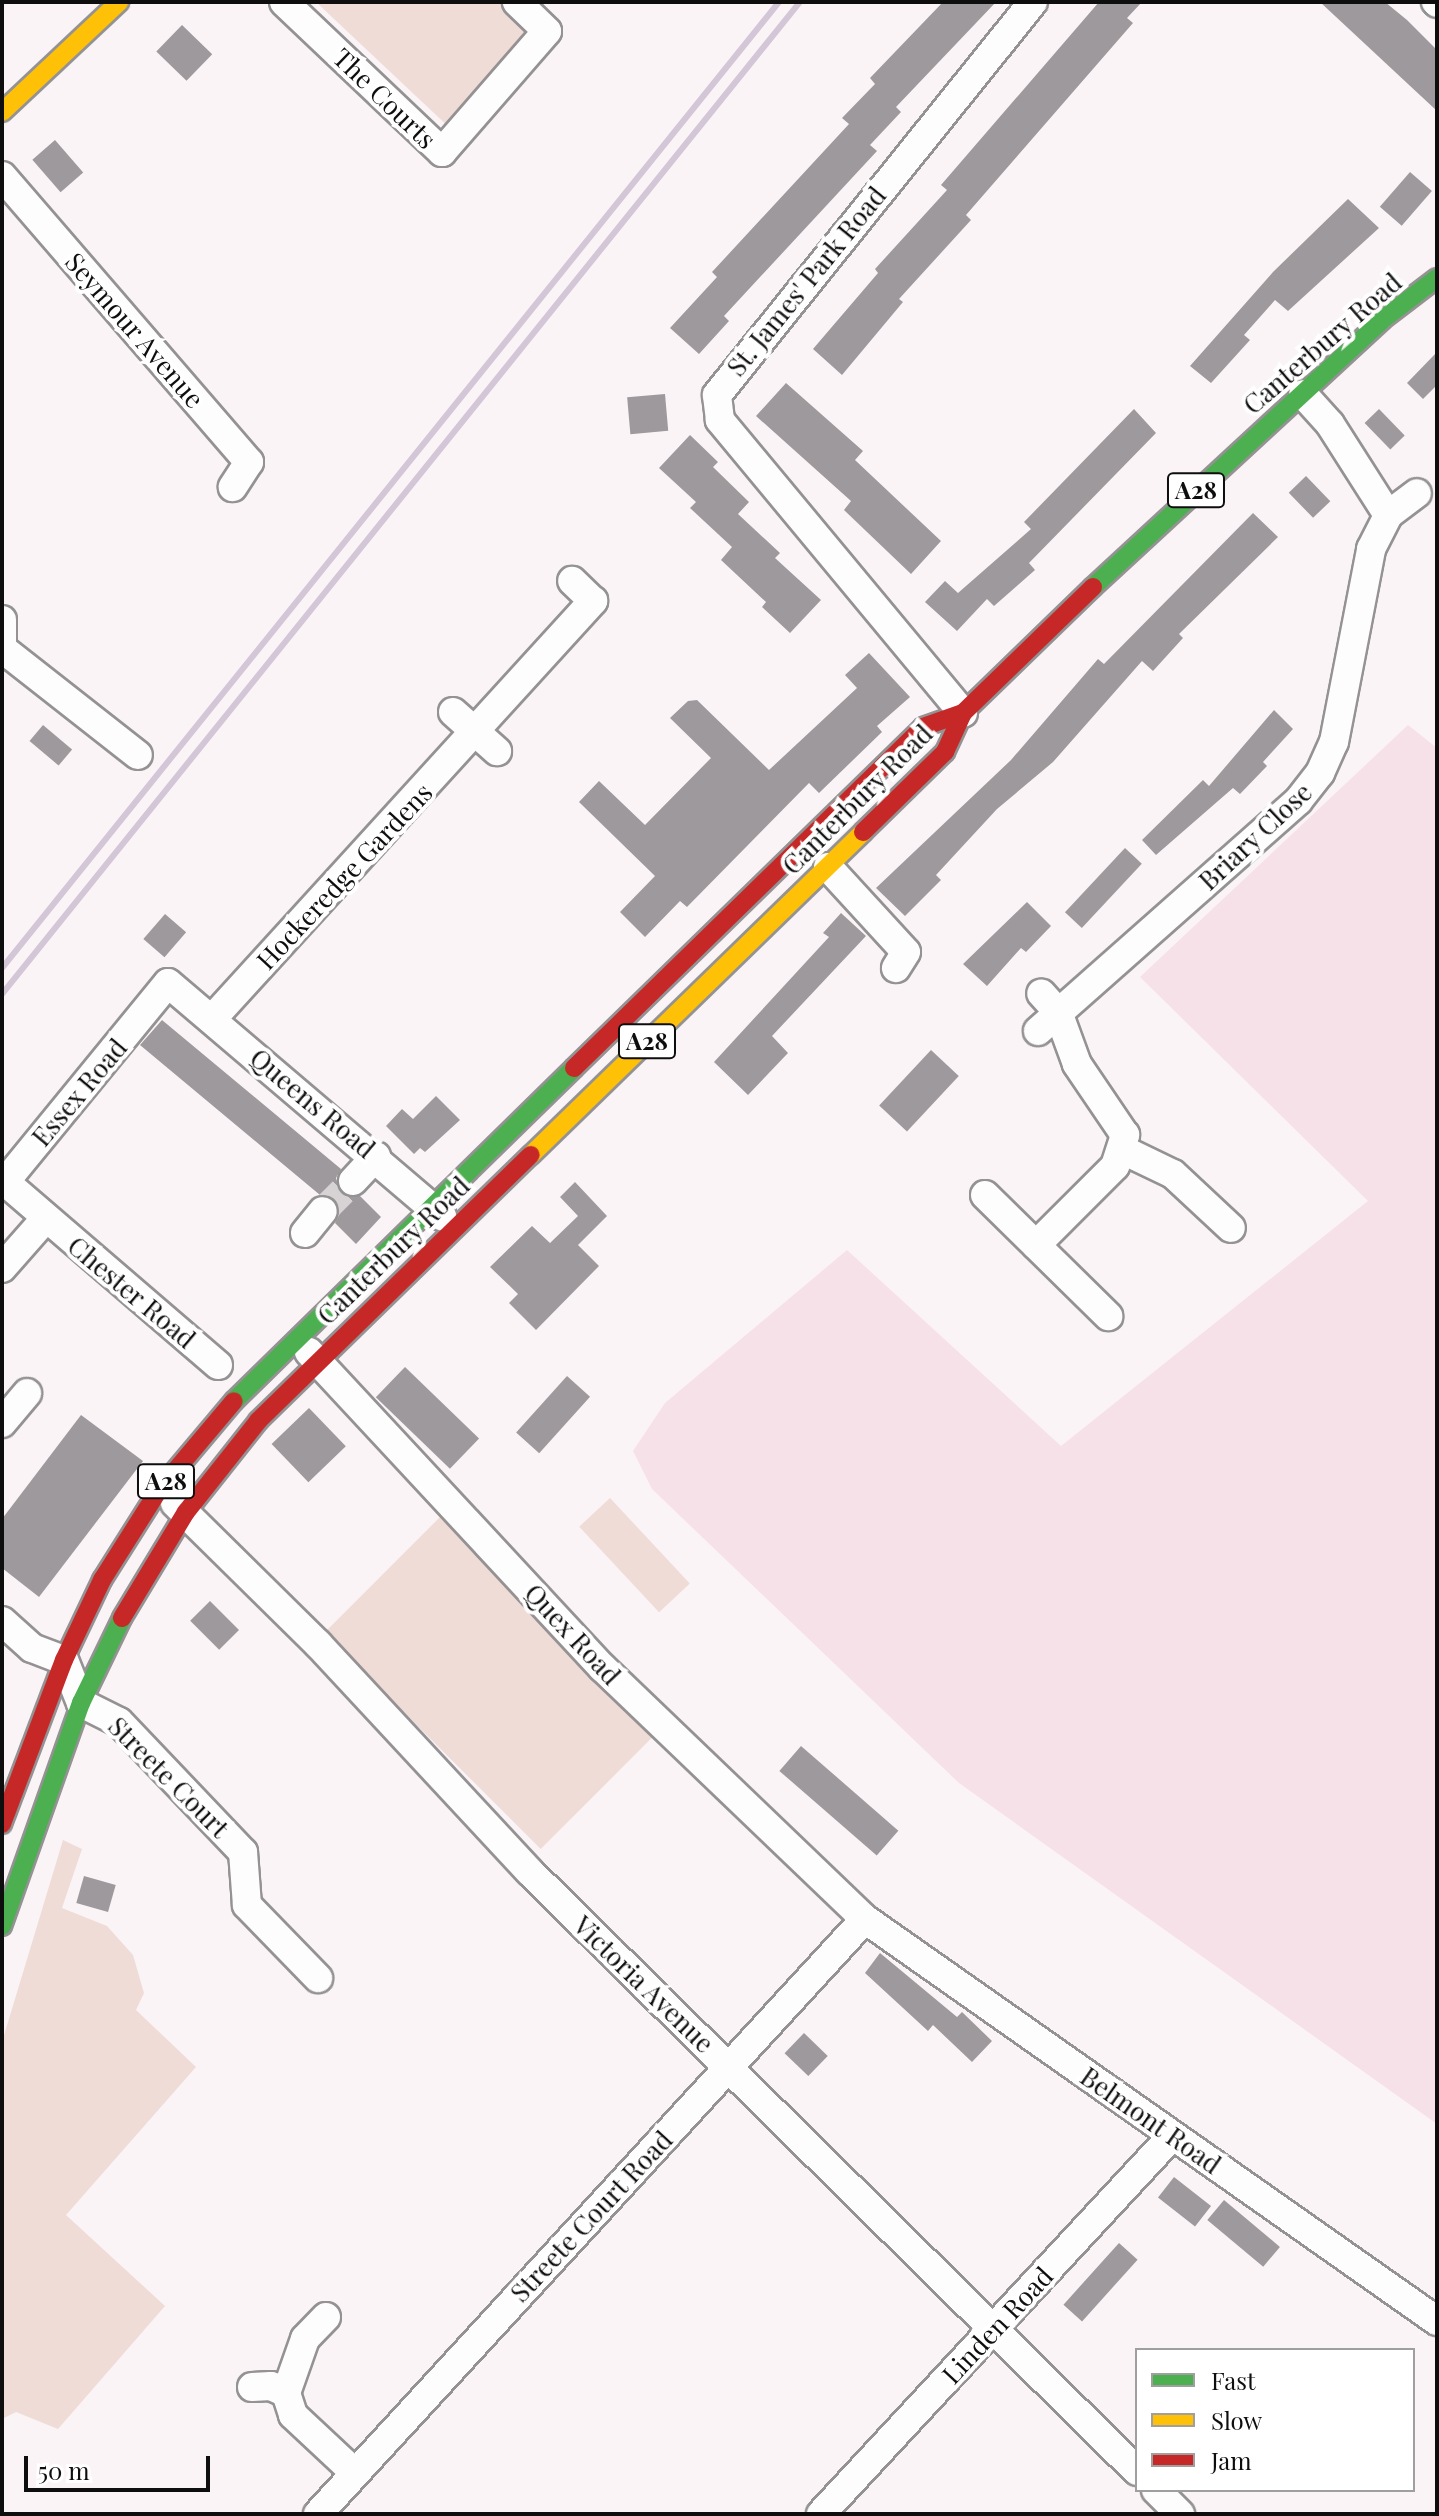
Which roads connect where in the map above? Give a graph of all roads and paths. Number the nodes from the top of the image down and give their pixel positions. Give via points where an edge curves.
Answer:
1 (119, 2) edge
2 (284, 2) edge
3 (517, 2) edge
4 (1033, 2) edge
5 (2, 112) edge
6 (2, 176) edge
7 (1437, 278) edge
8 (1303, 394) junction
9 (233, 487) dead end
10 (1417, 493) dead end
11 (1388, 515) junction
12 (572, 581) dead end
13 (3, 637) edge
14 (453, 712) dead end
15 (963, 713) junction
16 (486, 742) junction
17 (138, 755) dead end
18 (828, 867) junction
19 (896, 968) dead end
20 (168, 983) joint
21 (212, 1019) junction
22 (1123, 1150) junction
23 (376, 1156) junction
24 (353, 1181) tunnel mouth
25 (985, 1195) dead end
26 (429, 1205) junction
27 (45, 1219) junction
28 (454, 1227) junction
29 (1231, 1228) dead end
30 (1036, 1245) junction
31 (2, 1268) edge
32 (1108, 1316) dead end
33 (294, 1337) junction
34 (316, 1360) junction
35 (218, 1365) dead end
36 (27, 1393) dead end
37 (2, 1423) edge
38 (159, 1490) junction
39 (186, 1512) junction
40 (2, 1621) edge
41 (64, 1660) junction
42 (81, 1703) junction
43 (2, 1824) edge
44 (865, 1919) junction
45 (2, 1926) edge
46 (318, 1978) dead end
47 (730, 2068) junction
48 (1172, 2136) junction
49 (326, 2317) dead end
50 (1437, 2321) edge
51 (993, 2329) junction
52 (252, 2387) dead end
53 (286, 2393) junction
54 (1135, 2469) edge
55 (355, 2473) junction
56 (1158, 2492) edge
57 (318, 2514) edge
58 (821, 2514) edge
59 (1180, 2514) edge

1 - 5 main road
2 - 3 street, The Courts via 442,152 547,31
4 - 15 street, St. James' Park Road via 717,395 720,420
6 - 9 street, Seymour Avenue via 249,462
7 - 8 main road, Canterbury Road / A28
8 - 11 street via 1330,424
8 - 15 main road, Canterbury Road / A28
10 - 11 street, Briary Close
11 - 22 street, Briary Close via 1371,549 1334,742 1320,773 1298,801 1046,1012 1121,1124
12 - 16 street, Hockeredge Gardens via 593,601
13 - 17 street
14 - 16 street
15 - 18 main road, Canterbury Road / A28 via 945,752
15 - 26 main road, Canterbury Road / A28 via 923,727
16 - 21 street, Hockeredge Gardens
18 - 19 street via 906,952
18 - 28 main road, Canterbury Road / A28
20 - 21 street, Queens Road
20 - 27 street, Essex Road via 5,1182
21 - 23 street, Queens Road
22 - 29 street via 1173,1174
22 - 30 street via 1115,1166
23 - 24 street
23 - 26 street, Queens Road
25 - 30 street
26 - 28 street, Queens Road
26 - 33 main road, Canterbury Road / A28
27 - 31 street
27 - 35 street, Chester Road
28 - 34 main road, Canterbury Road / A28
30 - 32 street
33 - 34 street, Quex Road
33 - 38 main road, Canterbury Road / A28 via 212,1422
34 - 39 main road, Canterbury Road / A28 via 258,1421
34 - 44 street, Quex Road via 603,1668
36 - 37 street
38 - 39 street, Victoria Avenue
38 - 41 main road, Canterbury Road / A28 via 102,1580
39 - 42 main road, Canterbury Road / A28 via 114,1630
39 - 47 street, Victoria Avenue via 318,1644 529,1871
40 - 41 street via 32,1648
41 - 42 street
41 - 43 main road, Canterbury Road / A28
42 - 45 main road, Canterbury Road / A28
42 - 46 street, Streete Court via 119,1722 243,1852 247,1905
44 - 47 street, Streete Court Road
44 - 48 street, Belmont Road
47 - 51 street, Victoria Avenue
47 - 55 street, Streete Court Road
48 - 50 street, Belmont Road
48 - 51 street, Linden Road
49 - 53 street via 305,2339
51 - 54 street, Victoria Avenue
51 - 58 street, Linden Road
52 - 53 street via 271,2386
53 - 55 street via 293,2415
55 - 57 street, Streete Court Road
56 - 59 street

